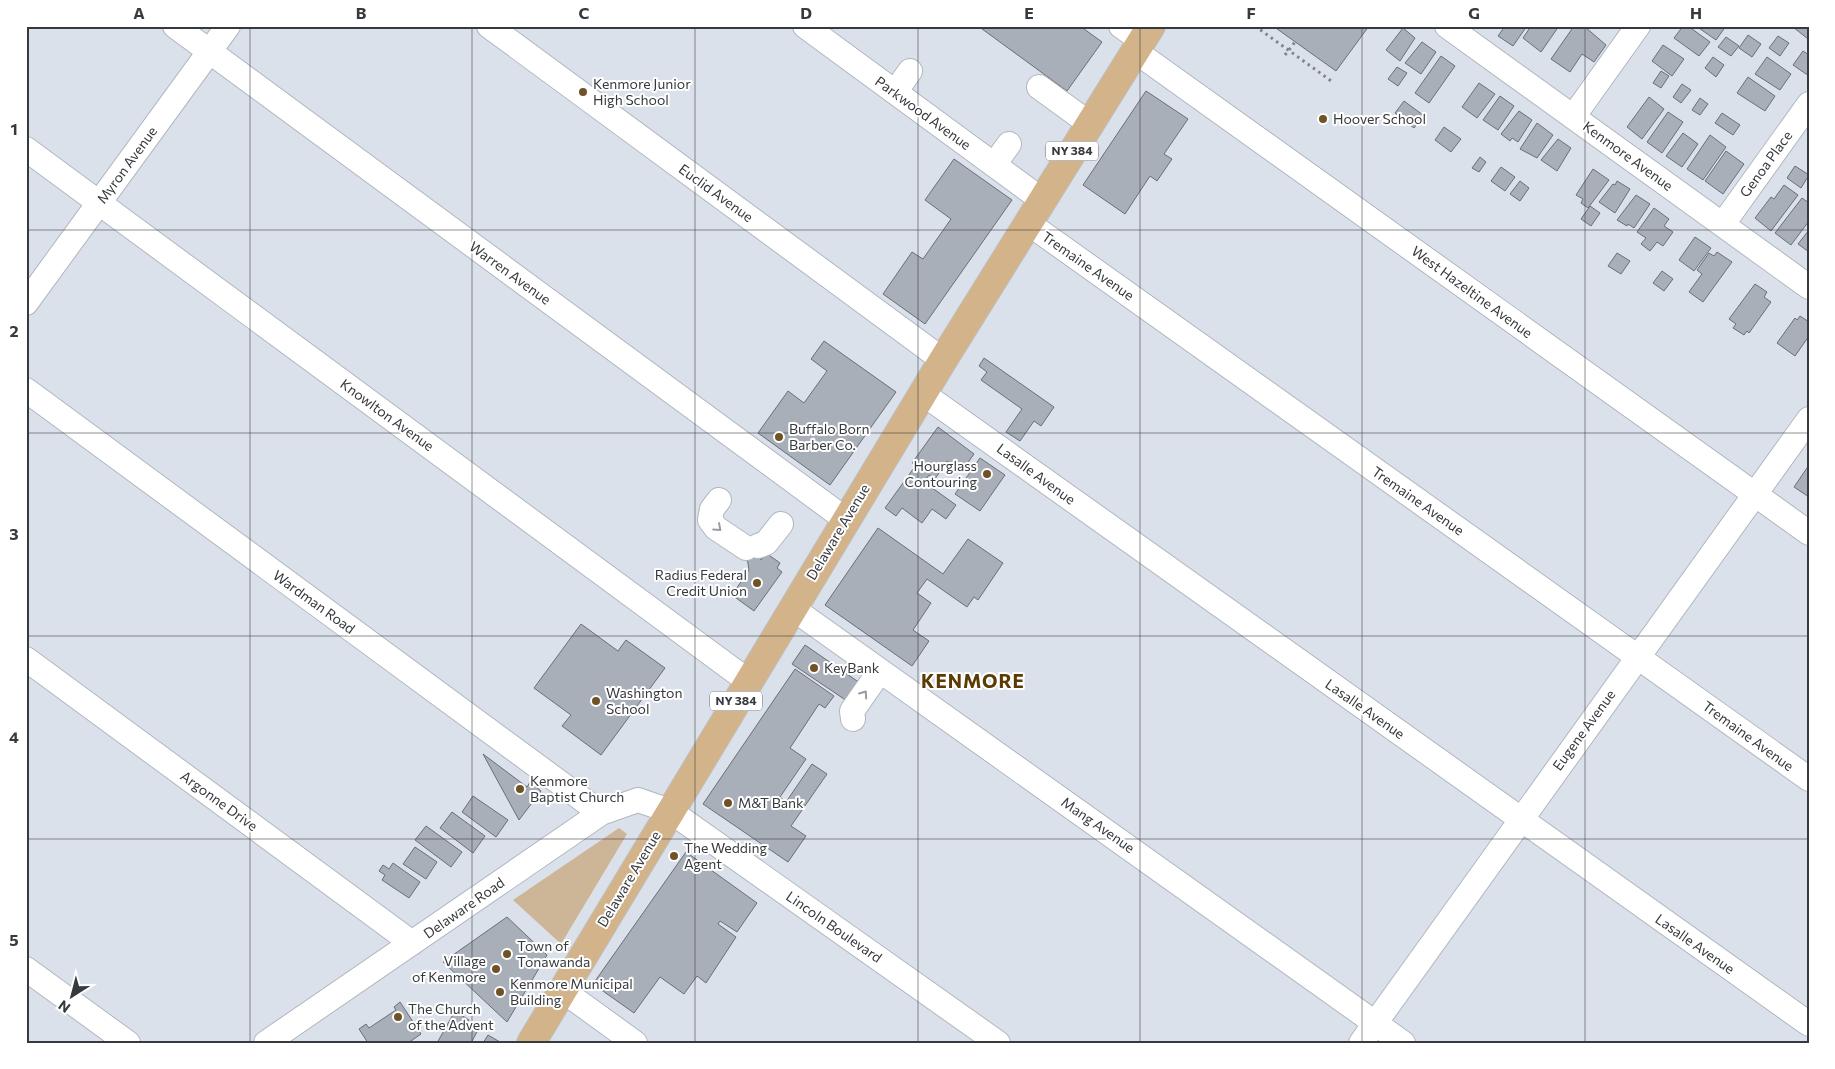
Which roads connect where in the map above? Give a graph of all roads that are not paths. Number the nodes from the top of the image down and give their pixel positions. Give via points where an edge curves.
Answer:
1 (175, 26) edge
2 (228, 26) edge
3 (490, 26) edge
4 (805, 26) edge
5 (1446, 26) edge
6 (1638, 26) edge
7 (1137, 36) edge
8 (210, 52) junction
9 (910, 71) dead end
10 (1040, 87) dead end
11 (895, 92) junction
12 (1809, 104) edge
13 (1573, 117) junction
14 (1090, 124) junction
15 (1009, 144) dead end
16 (26, 149) edge
17 (994, 165) junction
18 (1042, 200) junction
19 (99, 203) junction
20 (1028, 223) junction
21 (1723, 224) junction
22 (1809, 288) edge
23 (26, 303) edge
24 (943, 360) junction
25 (26, 390) edge
26 (922, 393) junction
27 (1809, 419) edge
28 (1754, 493) junction
29 (719, 500) dead end
30 (846, 519) junction
31 (781, 524) dead end
32 (1809, 533) edge
33 (792, 608) junction
34 (1637, 656) junction
35 (26, 659) edge
36 (880, 671) junction
37 (748, 681) junction
38 (853, 718) dead end
39 (1809, 779) edge
40 (670, 811) junction
41 (601, 814) junction
42 (1520, 819) junction
43 (412, 944) junction
44 (26, 969) edge
45 (562, 990) junction
46 (1375, 1022) junction
47 (1809, 1024) edge
48 (128, 1043) edge
49 (266, 1043) edge
50 (531, 1043) edge
51 (636, 1043) edge
52 (998, 1043) edge
53 (1361, 1043) edge
54 (1403, 1043) edge

1 - 8 street, Warren Avenue
2 - 8 street, Myron Avenue
3 - 24 street, Euclid Avenue
4 - 11 street, Parkwood Avenue
5 - 13 street, Kenmore Avenue
6 - 13 street
7 - 14 main road, Delaware Avenue / NY 384
7 - 28 street, West Hazeltine Avenue
8 - 19 street, Myron Avenue
8 - 30 street, Warren Avenue
9 - 11 street
10 - 14 street
11 - 17 street, Parkwood Avenue
12 - 21 street, Genoa Place
13 - 21 street, Kenmore Avenue
14 - 18 main road, Delaware Avenue / NY 384
15 - 17 street
16 - 19 street, Knowlton Avenue
17 - 18 street, Parkwood Avenue
18 - 20 main road, Delaware Avenue / NY 384
19 - 23 street, Myron Avenue
19 - 37 street, Knowlton Avenue
20 - 24 main road, Delaware Avenue / NY 384
20 - 34 street, Tremaine Avenue
21 - 22 street, Kenmore Avenue
24 - 26 main road, Delaware Avenue / NY 384
25 - 41 street, Wardman Road
26 - 30 main road, Delaware Avenue / NY 384
26 - 42 street, Lasalle Avenue
27 - 28 street, Eugene Avenue
28 - 32 street, West Hazeltine Avenue
28 - 34 street, Eugene Avenue
29 -> 31 street via 712,509 710,520 716,528 752,547 766,542
30 - 33 main road, Delaware Avenue / NY 384
33 - 36 street, Mang Avenue
33 - 37 main road, Delaware Avenue / NY 384
34 - 39 street, Tremaine Avenue
34 - 42 street, Eugene Avenue
35 - 43 street, Argonne Drive
38 -> 36 street via 852,711
36 - 46 street, Mang Avenue
37 - 40 main road, Delaware Avenue / NY 384
40 - 41 street, Delaware Road via 638,800
40 - 45 main road, Delaware Avenue / NY 384
40 - 52 street, Lincoln Boulevard
41 - 43 street, Delaware Road
42 - 46 street, Eugene Avenue
42 - 47 street, Lasalle Avenue
43 - 49 street, Delaware Road
44 - 48 street
45 - 50 main road, Delaware Avenue / NY 384
45 - 51 street
46 - 53 street, Eugene Avenue
46 - 54 street, Mang Avenue

